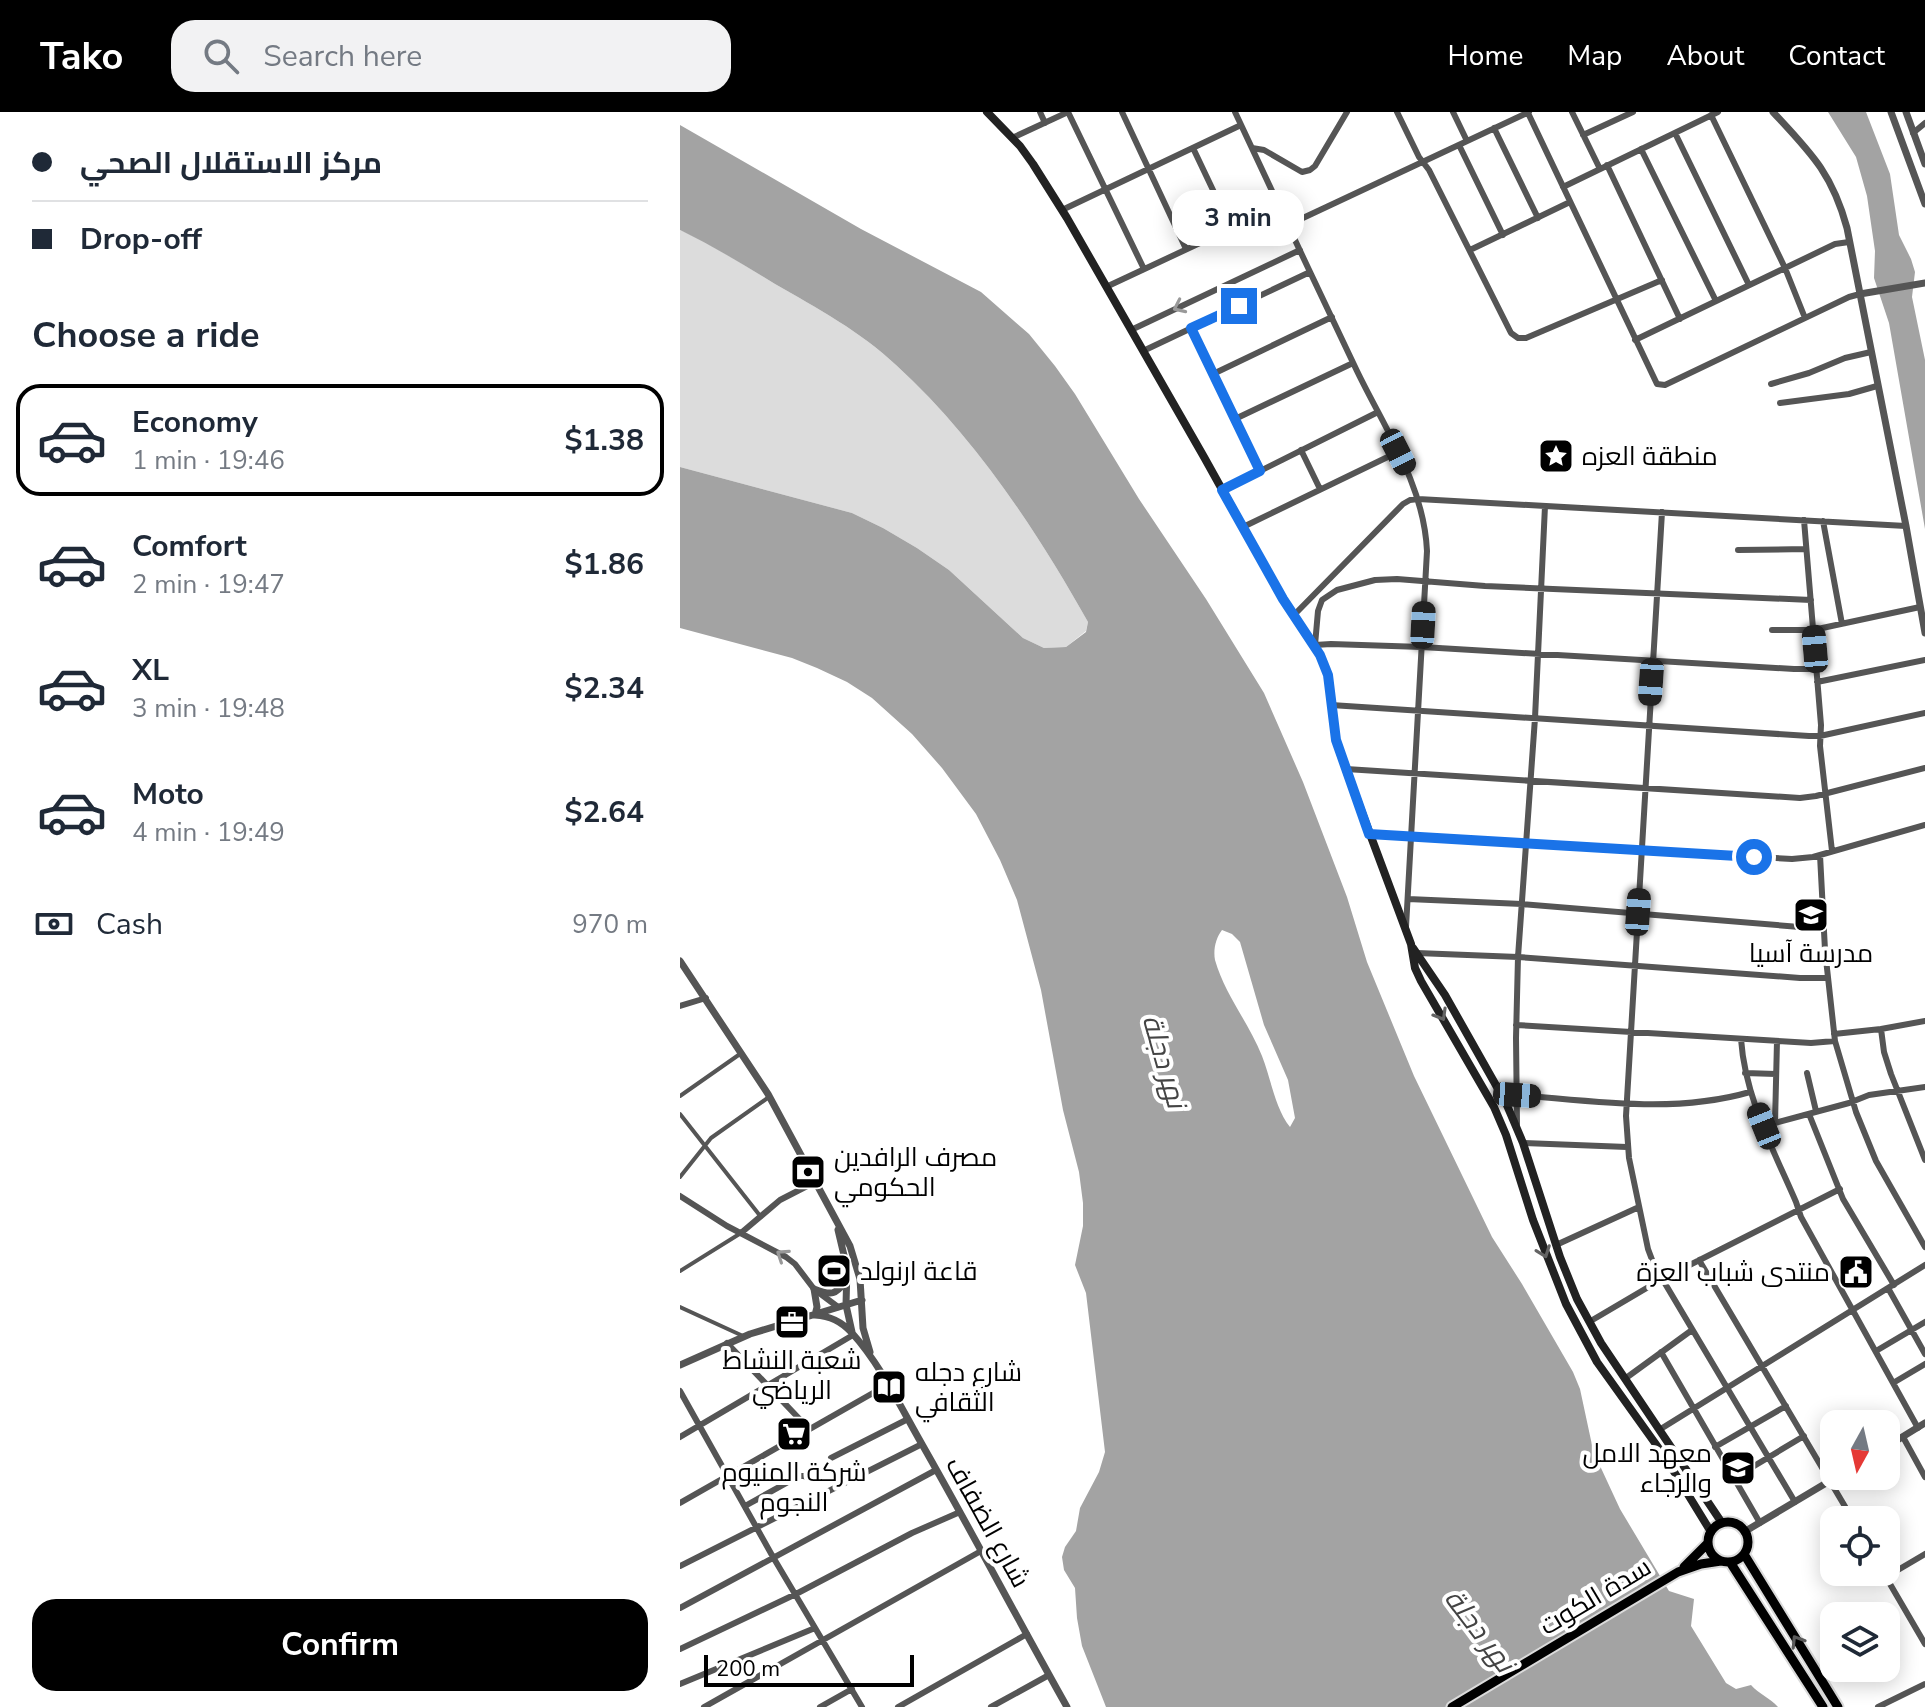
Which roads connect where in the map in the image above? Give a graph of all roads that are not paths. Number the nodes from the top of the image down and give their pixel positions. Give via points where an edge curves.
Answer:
1 (987, 112) edge
2 (1040, 112) edge
3 (1122, 112) edge
4 (1235, 112) edge
5 (1347, 112) edge
6 (1397, 112) edge
7 (1453, 112) edge
8 (1505, 112) edge
9 (1528, 112) edge
10 (1572, 112) edge
11 (1633, 112) edge
12 (1691, 112) edge
13 (1773, 112) edge
14 (1891, 112) edge
15 (1906, 112) edge
16 (1714, 114) edge
17 (1509, 121) junction
18 (1696, 122) junction
19 (1045, 123) junction
20 (1241, 125) junction
21 (1924, 125) edge
22 (1494, 128) junction
23 (1675, 133) junction
24 (1913, 133) junction
25 (1583, 135) junction
26 (1012, 138) junction
27 (1467, 141) junction
28 (1459, 145) junction
29 (1193, 148) junction
30 (1252, 148) junction
31 (1641, 149) junction
32 (1422, 162) junction
33 (1925, 164) edge
34 (1607, 165) junction
35 (1149, 169) junction
36 (1600, 169) junction
37 (1563, 187) junction
38 (1105, 190) junction
39 (1570, 202) junction
40 (1925, 204) edge
41 (1279, 206) junction
42 (1062, 210) junction
43 (1538, 218) junction
44 (1288, 225) junction
45 (1231, 228) junction
46 (1503, 235) junction
47 (1849, 242) junction
48 (1186, 249) junction
49 (1300, 250) junction
50 (1470, 250) junction
51 (1785, 268) junction
52 (1144, 269) junction
53 (1310, 272) junction
54 (1662, 280) junction
55 (1925, 283) edge
56 (1749, 285) junction
57 (1106, 287) junction
58 (1860, 294) junction
59 (1616, 300) junction
60 (1716, 301) junction
61 (1332, 317) junction
62 (1805, 318) junction
63 (1680, 319) junction
64 (1191, 328) junction
65 (1131, 330) junction
66 (1635, 340) junction
67 (1143, 351) junction
68 (1871, 352) junction
69 (1353, 363) junction
70 (1213, 374) junction
71 (1771, 384) dead end
72 (1877, 386) junction
73 (1780, 403) dead end
74 (1378, 412) junction
75 (1235, 419) junction
76 (1301, 450) junction
77 (1398, 452) junction
78 (1260, 471) junction
79 (1320, 489) junction
80 (1222, 490) junction
81 (1418, 499) junction
82 (1545, 506) junction
83 (1662, 512) junction
84 (1804, 520) junction
85 (1823, 521) junction
86 (1906, 526) junction
87 (1243, 527) junction
88 (1806, 549) junction
89 (1738, 550) dead end
90 (1426, 582) junction
91 (1541, 588) junction
92 (1657, 593) junction
93 (1811, 600) junction
94 (1920, 607) junction
95 (1294, 615) junction
96 (1842, 624) junction
97 (1772, 630) dead end
98 (1813, 630) junction
99 (1925, 633) edge
100 (1315, 645) junction
101 (1422, 647) junction
102 (1538, 654) junction
103 (1925, 660) edge
104 (1653, 661) junction
105 (1816, 669) junction
106 (1817, 682) junction
107 (1331, 705) junction
108 (1418, 710) junction
109 (1925, 713) edge
110 (1535, 718) junction
111 (1648, 725) junction
112 (1820, 736) junction
113 (1925, 768) edge
114 (1346, 769) junction
115 (1415, 772) junction
116 (1531, 780) junction
117 (1645, 787) junction
118 (1825, 794) junction
119 (1925, 825) edge
120 (1369, 834) junction
121 (1411, 836) junction
122 (1526, 843) junction
123 (1642, 850) junction
124 (1832, 851) junction
125 (1820, 855) junction
126 (1408, 899) junction
127 (1522, 904) junction
128 (1638, 912) junction
129 (1824, 929) junction
130 (1405, 930) junction
131 (1411, 944) junction
132 (1417, 953) junction
133 (1518, 957) junction
134 (680, 961) edge
135 (1635, 966) junction
136 (1827, 978) junction
137 (706, 998) junction
138 (680, 1006) edge
139 (1925, 1021) edge
140 (1516, 1025) junction
141 (1881, 1029) junction
142 (1631, 1032) junction
143 (1834, 1038) junction
144 (1741, 1039) junction
145 (1777, 1041) junction
146 (742, 1052) junction
147 (1745, 1073) junction
148 (1807, 1073) dead end
149 (1776, 1074) junction
150 (1925, 1087) edge
151 (1897, 1091) junction
152 (1750, 1092) junction
153 (1517, 1095) junction
154 (680, 1096) edge
155 (769, 1097) junction
156 (1853, 1101) junction
157 (1627, 1104) junction
158 (1812, 1113) junction
159 (680, 1114) edge
160 (1775, 1123) junction
161 (1764, 1126) junction
162 (1517, 1127) junction
163 (1523, 1143) junction
164 (705, 1144) junction
165 (1627, 1147) junction
166 (1924, 1155) edge
167 (680, 1177) edge
168 (815, 1182) junction
169 (1840, 1189) junction
170 (680, 1196) edge
171 (1639, 1207) junction
172 (1799, 1210) junction
173 (761, 1217) junction
174 (837, 1224) junction
175 (741, 1233) junction
176 (1556, 1245) junction
177 (1925, 1247) edge
178 (1699, 1260) junction
179 (1925, 1265) edge
180 (680, 1271) edge
181 (848, 1278) junction
182 (1662, 1279) junction
183 (1891, 1287) junction
184 (814, 1289) junction
185 (862, 1300) junction
186 (842, 1306) junction
187 (680, 1307) edge
188 (1853, 1310) junction
189 (815, 1315) junction
190 (1589, 1322) junction
191 (1925, 1322) edge
192 (1692, 1330) junction
193 (1911, 1330) junction
194 (853, 1335) junction
195 (743, 1336) junction
196 (727, 1343) junction
197 (1876, 1351) junction
198 (1661, 1352) junction
199 (1925, 1354) edge
200 (872, 1358) junction
201 (1925, 1364) edge
202 (680, 1365) edge
203 (1762, 1366) junction
204 (1626, 1378) junction
205 (1893, 1383) junction
206 (768, 1384) junction
207 (887, 1385) junction
208 (1727, 1388) junction
209 (680, 1391) edge
210 (1638, 1398) junction
211 (1629, 1405) junction
212 (1786, 1406) junction
213 (1693, 1409) junction
214 (908, 1419) junction
215 (700, 1426) junction
216 (1921, 1426) edge
217 (1750, 1427) junction
218 (809, 1429) junction
219 (1659, 1430) junction
220 (1804, 1436) junction
221 (680, 1437) edge
222 (1903, 1437) junction
223 (1900, 1439) edge
224 (922, 1444) junction
225 (1715, 1447) junction
226 (1768, 1457) junction
227 (831, 1458) dead end
228 (1820, 1458) edge
229 (936, 1470) junction
230 (728, 1475) junction
231 (1925, 1477) edge
232 (1734, 1478) junction
233 (812, 1480) dead end
234 (1820, 1487) edge
235 (1795, 1502) junction
236 (680, 1503) edge
237 (745, 1506) junction
238 (960, 1512) junction
239 (1722, 1523) junction
240 (1760, 1523) junction
241 (757, 1527) junction
242 (1744, 1532) junction
243 (1709, 1538) junction
244 (981, 1551) junction
245 (1744, 1554) junction
246 (1925, 1554) edge
247 (773, 1557) junction
248 (1726, 1562) junction
249 (680, 1566) edge
250 (1900, 1566) edge
251 (1680, 1571) junction
252 (1892, 1586) edge
253 (796, 1594) junction
254 (680, 1608) edge
255 (815, 1628) junction
256 (1027, 1634) junction
257 (823, 1640) junction
258 (1925, 1644) edge
259 (680, 1649) edge
260 (1049, 1675) junction
261 (680, 1684) edge
262 (1925, 1684) edge
263 (852, 1689) junction
264 (704, 1707) edge
265 (820, 1707) edge
266 (862, 1707) edge
267 (898, 1707) edge
268 (991, 1707) edge
269 (1067, 1707) edge
270 (1452, 1707) edge
271 (1823, 1707) edge
272 (1838, 1707) edge
273 (1878, 1707) edge

1 - 26 main road
2 - 19 street
3 - 35 street
4 - 20 street
5 - 30 street via 1308,171
6 - 32 street
7 - 27 street
8 - 17 street
9 - 17 street
9 - 37 street
10 - 25 street
11 - 25 street
12 - 18 street
13 - 47 street via 1825,173 1839,200
14 - 40 street
15 - 24 street
16 - 18 street
16 - 51 street
17 - 22 street
18 - 23 street
19 - 26 street
19 - 38 street via 1068,112
20 - 29 street
20 - 30 street
21 - 24 street
22 - 27 street
22 - 43 street
23 - 31 street
23 - 56 street
24 - 33 street
25 - 36 street
26 - 42 main road
27 - 28 street
28 - 32 street
28 - 46 street
29 - 35 street
29 - 45 street
30 - 41 street
31 - 34 street
31 - 60 street
32 - 44 street
32 - 50 street
34 - 36 street
34 - 54 street
35 - 38 street
35 - 48 street
36 - 37 street
37 - 39 street
38 - 42 street
38 - 52 street
39 - 43 street
39 - 59 street
41 - 44 street
41 - 45 street
42 - 57 main road
43 - 46 street
44 - 49 street
45 - 48 street
46 - 50 street
47 - 51 street
47 - 58 street
48 - 52 street
49 - 53 street
49 -> 65 street
50 - 59 street via 1518,338
51 - 56 street
51 - 62 street
52 - 57 street
53 - 61 street
53 - 64 street
54 - 59 street
54 - 63 street
55 - 58 street
56 - 60 street
57 - 65 main road
58 - 62 street
58 - 68 street
59 - 66 street
60 - 63 street
61 - 69 street
61 - 70 street
62 - 66 street via 1665,385 1655,382
63 - 66 street
64 - 67 street
64 - 70 street
65 - 67 main road
67 - 80 main road
68 - 71 street
68 - 72 street
69 - 74 street
69 - 75 street
70 - 75 street
72 - 73 street
72 - 86 street
74 - 76 street
74 - 77 street
75 - 78 street
76 - 78 street
76 - 79 street
77 - 79 street
77 - 81 street
78 - 80 street
79 - 87 street
80 - 87 main road
81 - 82 street
81 - 90 street via 1426,533
81 - 95 street via 1403,504
82 - 83 street
82 - 91 street
83 - 84 street
83 - 92 street
84 - 85 street
84 - 88 street
85 - 86 street
85 - 96 street
86 - 94 street
87 - 95 main road
88 - 89 street
88 - 93 street
90 - 91 street
90 - 100 street via 1375,580 1331,593 1320,604
90 - 101 street
91 - 92 street
91 - 102 street
92 - 93 street
92 - 104 street
93 - 98 street
94 - 96 street
94 - 99 street
95 - 100 main road
96 - 98 street
97 - 98 street
98 - 105 street
100 - 101 street
100 - 107 main road via 1328,675
101 - 102 street
101 - 108 street
102 - 104 street
102 - 110 street
103 - 106 street
104 - 105 street
104 - 111 street
105 - 106 street
106 - 112 street
107 - 108 street
107 - 114 main road
108 - 110 street
108 - 115 street
109 - 112 street
110 - 111 street
110 - 116 street
111 - 112 street
111 - 117 street
112 - 118 street
113 - 118 street
114 - 115 street
114 - 120 main road
115 - 116 street
115 - 121 street
116 - 117 street
116 - 122 street
117 - 118 street via 1800,798
117 - 123 street
118 - 124 street
119 - 124 street
120 - 121 street
120 - 130 main road
121 - 122 street
121 - 126 street
122 - 123 street
122 - 127 street
123 - 125 street via 1792,859
123 - 128 street
124 - 125 street
125 - 129 street
126 - 127 street
126 - 130 street
127 - 128 street
127 - 133 street
128 - 129 street
128 - 135 street
129 - 136 street
130 - 131 main road
131 - 132 main road
131 -> 211 main road via 1421,981 1494,1107 1566,1304 1597,1362
132 - 133 street
132 - 162 main road
133 - 135 street
133 - 140 street
134 - 137 street
135 - 136 street
135 - 142 street
136 - 143 street
137 - 138 street
137 - 146 street
139 - 141 street
140 - 142 street
140 - 153 street
141 - 143 street
141 - 151 street
142 - 144 street
142 - 157 street
143 - 145 street
143 - 156 street
144 - 145 street
144 - 147 street
145 - 149 street
146 - 154 street
146 - 155 street
147 - 149 street
147 - 152 street
148 - 158 street
149 - 160 street
150 - 151 street
151 - 156 street
151 - 166 street
152 - 157 street via 1685,1104
152 - 161 street
153 - 157 street
153 - 162 street
155 - 164 street
155 - 168 street
156 - 158 street
156 - 177 street via 1876,1161
157 - 165 street
158 - 160 street
158 - 169 street
159 - 164 street
160 - 161 street
161 - 172 street
162 - 163 main road
163 - 165 street
163 - 176 main road
164 - 167 street
164 - 173 street
165 - 171 street
168 - 173 street
168 - 174 street
169 - 172 street
169 - 183 street
170 - 175 street
171 - 176 street
171 - 182 street via 1651,1258
172 - 178 street
172 - 188 street
173 - 175 street
174 - 181 street
174 - 185 street via 858,1270
175 - 180 street
184 -> 175 street via 786,1257
176 - 190 main road
178 - 182 street
178 - 203 street
179 - 183 street
181 - 184 street via 837,1292
181 - 186 street
182 - 190 street
182 - 192 street
183 - 188 street
183 - 193 street
184 - 186 street
184 - 189 street
185 - 186 street
185 - 200 street
186 - 189 street
186 - 194 street
187 - 195 street
188 - 197 street
188 - 203 street
189 - 194 street via 829,1316
189 - 195 street
190 - 204 main road
191 - 193 street
192 - 198 street
192 - 208 street
193 - 197 street
193 - 199 street
194 - 200 street
194 - 206 street
195 - 196 street
196 - 202 street
196 - 206 street
197 - 205 street
198 - 204 street
198 - 213 street
200 - 207 street, شارع الضفاف
201 - 205 street
203 - 208 street
203 - 212 street
204 - 210 main road
205 - 216 street
206 - 215 street
206 - 218 street
207 - 214 street, شارع الضفاف
207 - 218 street
208 - 213 street
208 - 217 street
209 - 215 street
210 - 211 main road
210 - 219 main road
211 - 243 main road via 1665,1457
212 - 217 street
212 - 220 street
213 - 219 street
213 - 225 street
214 - 224 street, شارع الضفاف
214 - 227 street
215 - 221 street
215 - 230 street
216 - 222 street
217 - 225 street
217 - 226 street
218 - 230 street
219 - 239 main road
220 - 226 street
220 - 228 street
222 - 223 street
222 - 231 street
224 - 229 street, شارع الضفاف
224 - 241 street
225 - 232 street
226 - 232 street
226 - 235 street
229 - 238 street, شارع الضفاف
229 - 247 street
230 - 236 street
230 - 237 street
232 - 240 street
233 - 237 street via 799,1476
234 - 235 street
235 - 240 street
237 - 241 street
238 - 244 street, شارع الضفاف
238 - 253 street
239 - 242 main road
239 - 243 main road
240 - 242 street
241 - 247 street
241 - 249 street
242 - 245 main road
243 - 248 main road via 1712,1554
243 - 251 main road
244 - 256 street, شارع الضفاف
244 - 257 street
245 - 248 main road
272 -> 245 main road
246 - 250 street
247 - 253 street
247 - 254 street
248 - 251 main road
248 - 271 main road
251 - 270 main road, سدة الكوت
252 - 258 street
253 - 255 street
253 - 259 street
255 - 257 street
255 - 261 street
256 - 260 street, شارع الضفاف
256 - 267 street
257 - 263 street
257 - 264 street
260 - 268 street
260 - 269 street, شارع الضفاف
262 - 273 street
263 - 265 street
263 - 266 street

